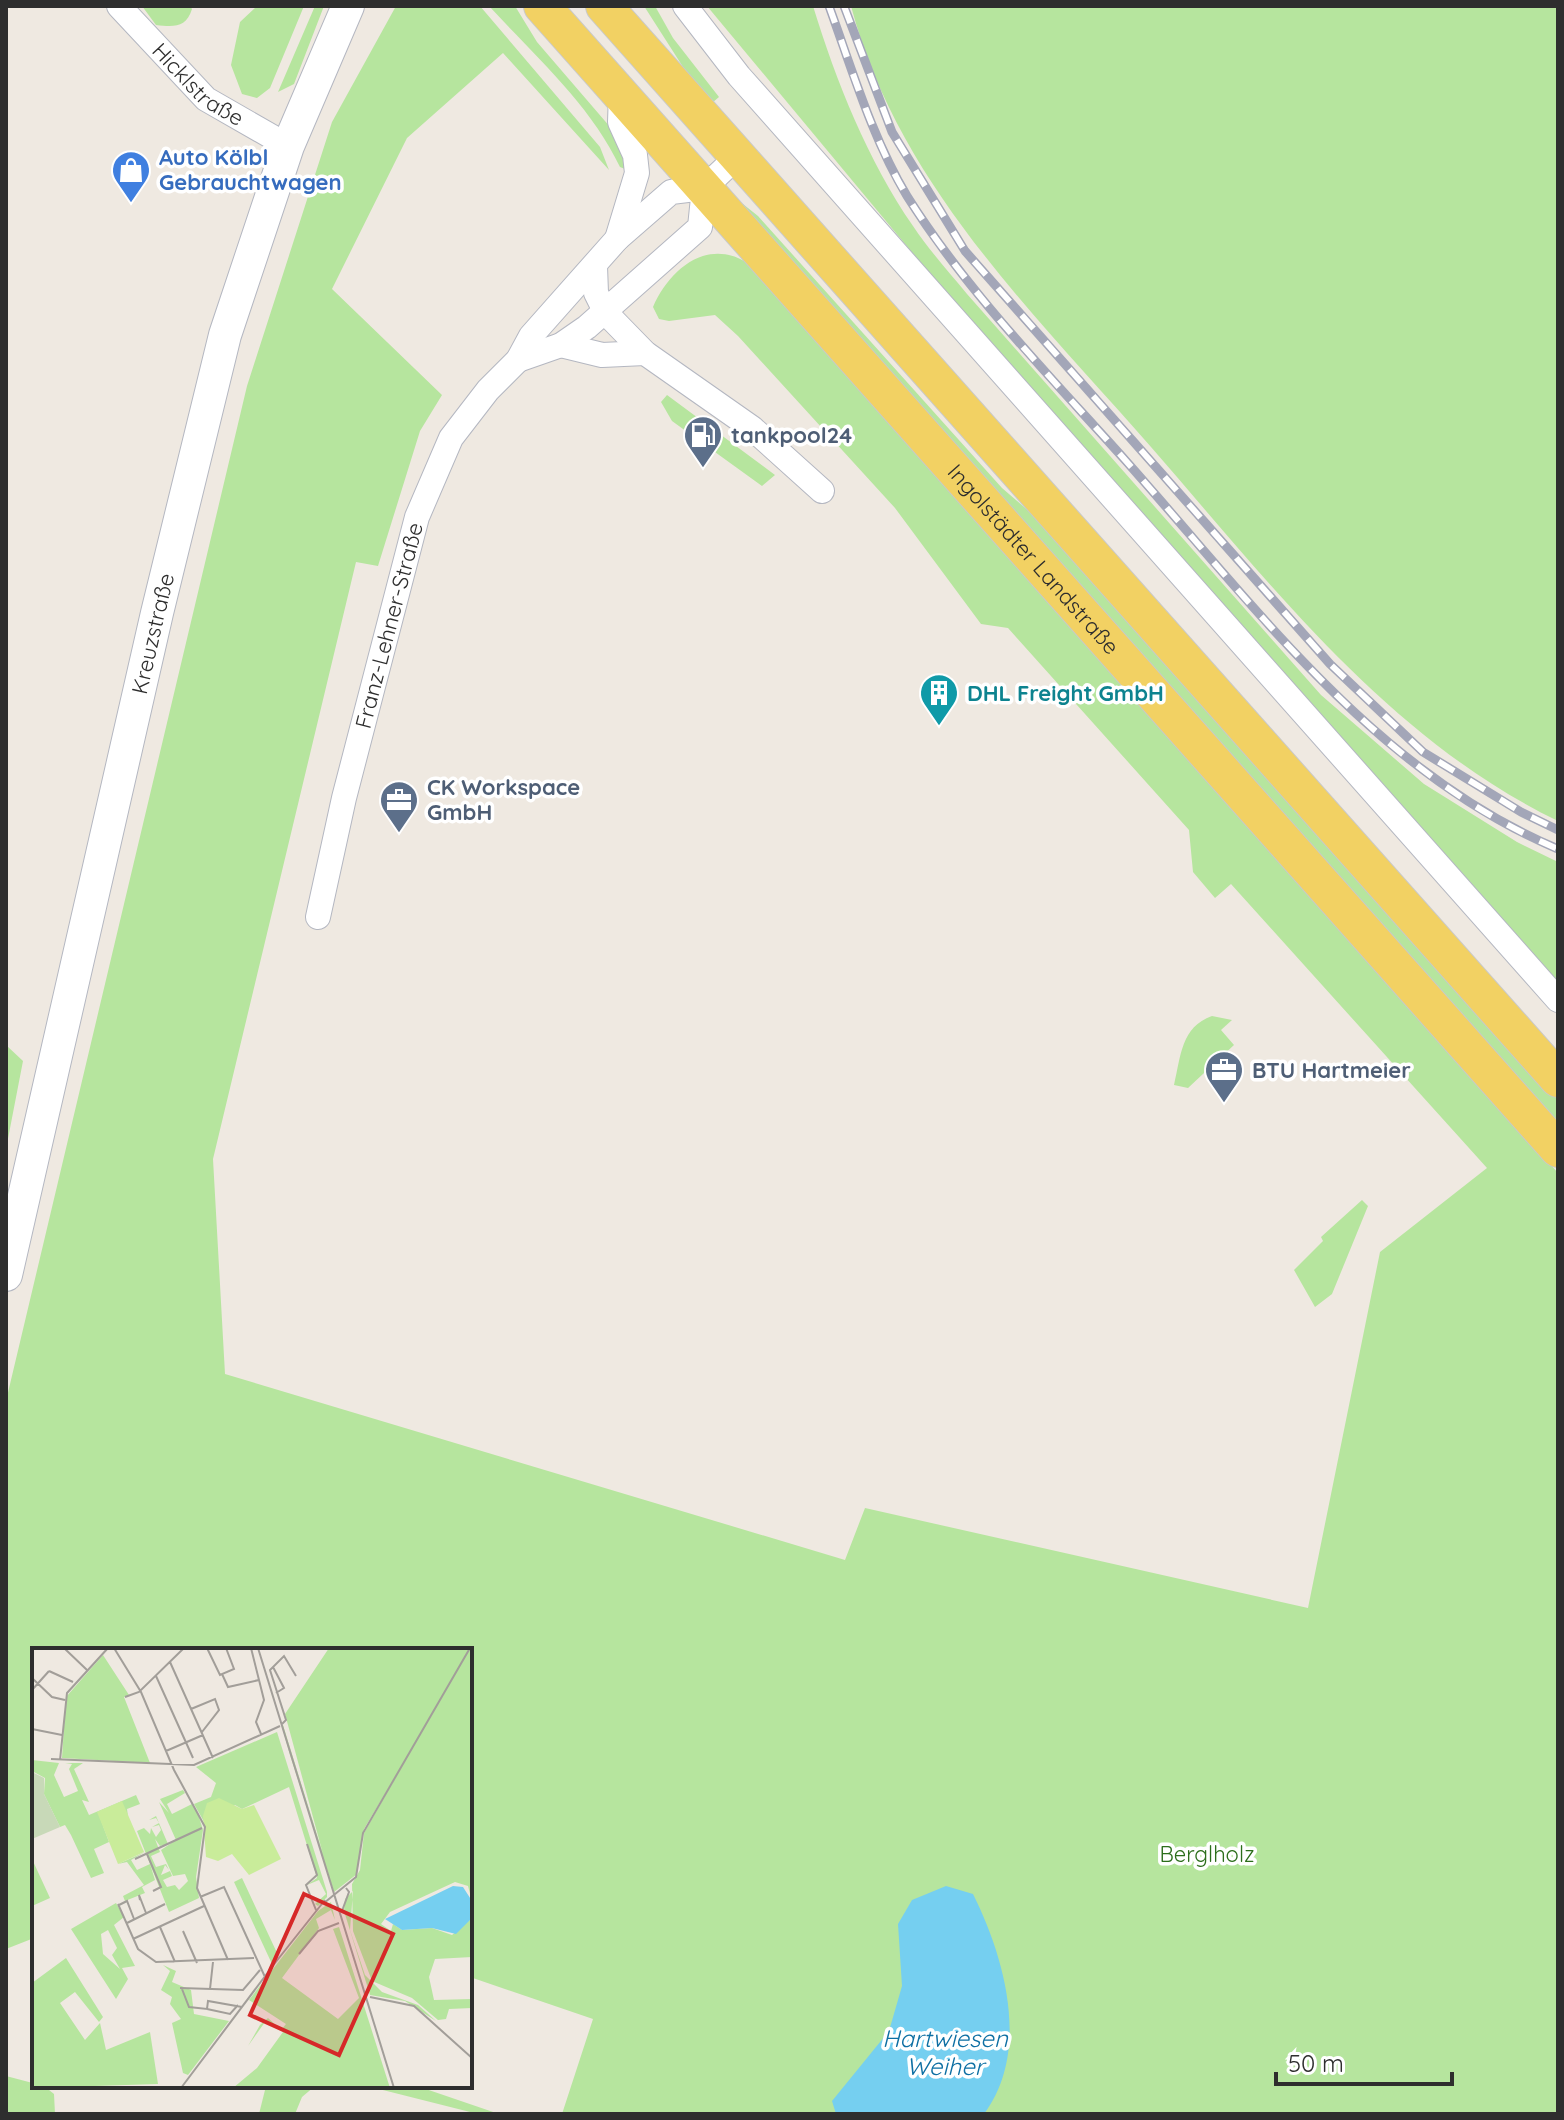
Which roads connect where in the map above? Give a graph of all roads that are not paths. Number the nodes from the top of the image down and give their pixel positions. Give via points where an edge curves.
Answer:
1 (119, 6) edge
2 (348, 6) edge
3 (542, 6) edge
4 (604, 6) edge
5 (685, 6) edge
6 (621, 94) junction
7 (288, 146) junction
8 (739, 155) junction
9 (704, 188) junction
10 (617, 239) junction
11 (595, 266) junction
12 (606, 313) junction
13 (548, 317) junction
14 (561, 345) junction
15 (645, 353) junction
16 (518, 360) junction
17 (822, 491) dead end
18 (318, 917) dead end
19 (1558, 1000) edge
20 (1558, 1079) edge
21 (1558, 1149) edge
22 (6, 1275) edge

1 - 7 street, Hicklstraße via 206,99
2 - 7 main road, Kreuzstraße
3 - 6 main road, Ingolstädter Landstraße
4 - 8 main road
5 - 19 street via 771,112
6 - 9 main road, Ingolstädter Landstraße
6 - 10 street via 620,122 637,173
7 - 22 main road, Kreuzstraße via 225,335
8 - 9 street
8 - 20 main road
9 - 10 street, Franz-Lehner-Straße via 671,192
9 - 12 street, Franz-Lehner-Straße via 700,227
9 - 21 main road, Ingolstädter Landstraße
10 - 11 street, Franz-Lehner-Straße
11 - 12 street via 596,293
11 - 13 street, Franz-Lehner-Straße
12 - 14 street, Franz-Lehner-Straße
12 - 15 street
13 - 14 street
13 - 16 street, Franz-Lehner-Straße
14 - 15 street via 602,355
14 - 16 street, Franz-Lehner-Straße
15 - 17 street via 752,428
16 - 18 street, Franz-Lehner-Straße via 451,438 417,517

